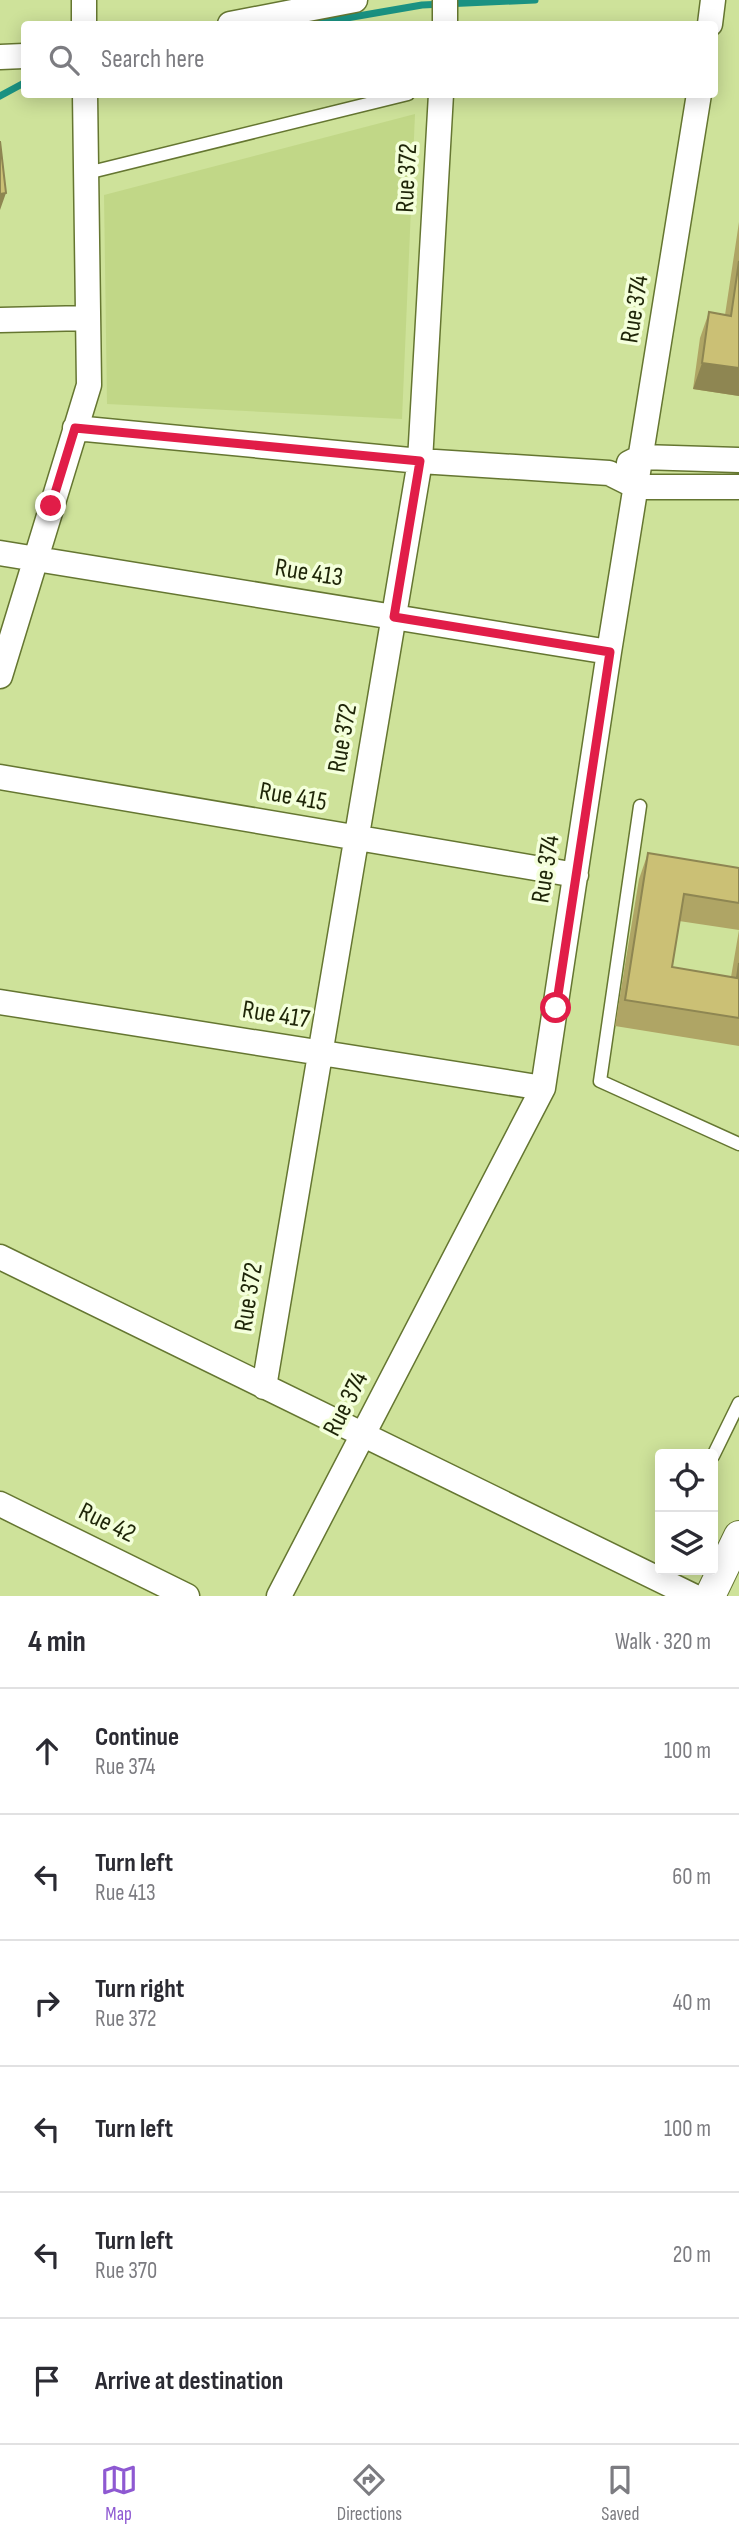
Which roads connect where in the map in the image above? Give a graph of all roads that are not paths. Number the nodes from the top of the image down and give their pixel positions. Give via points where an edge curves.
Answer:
1 (84, 0) edge
2 (355, 0) edge
3 (713, 0) edge
4 (84, 21) edge
5 (246, 21) edge
6 (710, 21) edge
7 (21, 56) edge
8 (0, 57) edge
9 (85, 98) edge
10 (392, 98) edge
11 (441, 98) edge
12 (698, 98) edge
13 (87, 173) junction
14 (88, 318) junction
15 (0, 320) edge
16 (75, 428) junction
17 (641, 457) junction
18 (739, 460) edge
19 (420, 461) junction
20 (609, 473) junction
21 (637, 487) junction
22 (739, 487) edge
23 (0, 553) edge
24 (36, 559) junction
25 (394, 617) junction
26 (610, 652) junction
27 (0, 677) edge
28 (0, 777) edge
29 (640, 806) dead end
30 (356, 838) junction
31 (576, 875) junction
32 (0, 1002) edge
33 (320, 1052) junction
34 (544, 1088) junction
35 (739, 1144) edge
36 (0, 1257) edge
37 (264, 1387) junction
38 (739, 1403) edge
39 (363, 1435) junction
40 (716, 1449) edge
41 (0, 1504) edge
42 (739, 1536) edge
43 (655, 1571) edge
44 (662, 1575) edge
45 (187, 1596) edge
46 (279, 1596) edge
47 (693, 1596) edge
48 (710, 1596) edge

1 - 4 street
2 - 5 street
3 - 6 street
7 - 8 street
9 - 13 street
10 - 13 lane
11 - 19 street, Rue 372
12 - 17 street, Rue 374
13 - 14 street
14 - 15 street
14 - 16 street via 89,385
16 - 19 street
16 - 24 street
17 - 18 street
17 - 20 street
17 - 21 street, Rue 374
19 - 20 street
19 - 25 street, Rue 372
20 - 21 street
21 - 22 street
21 - 26 street, Rue 374
23 - 24 street, Rue 413
24 - 25 street, Rue 413
24 - 27 street
25 - 26 street, Rue 413
25 - 30 street, Rue 372
26 - 31 street, Rue 374
28 - 30 street, Rue 415
29 - 35 lane via 600,1081
30 - 31 street, Rue 415
30 - 33 street, Rue 372
31 - 34 street, Rue 374
32 - 33 street, Rue 417
33 - 34 street, Rue 417
33 - 37 street, Rue 372
34 - 39 street, Rue 374
36 - 37 street
37 - 39 street
38 - 40 lane
39 - 43 street
39 - 46 street, Rue 374
41 - 45 street, Rue 42
42 - 48 street
44 - 47 street

